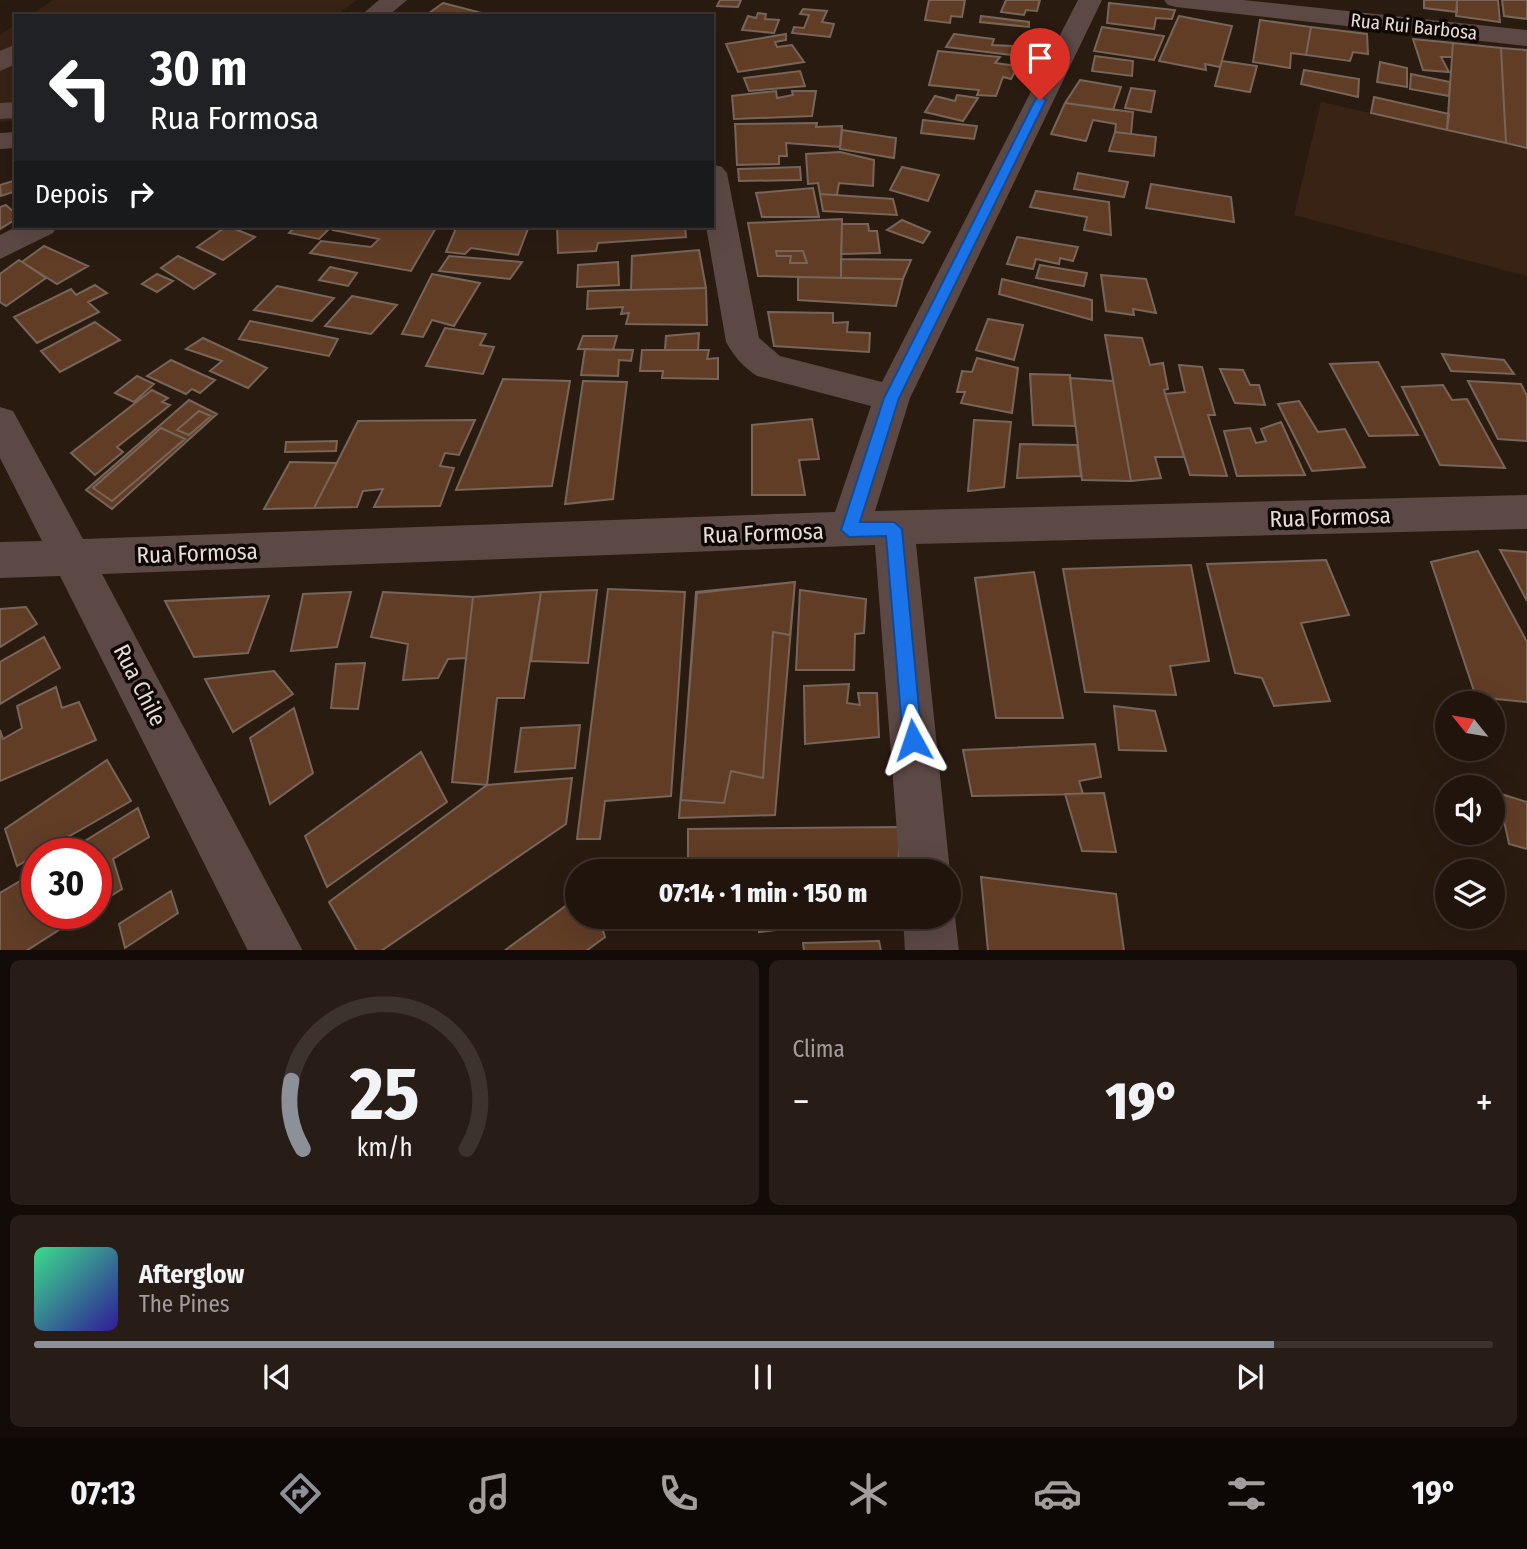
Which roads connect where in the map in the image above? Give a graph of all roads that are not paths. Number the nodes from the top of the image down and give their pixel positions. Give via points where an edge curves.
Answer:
1 (395, 0) edge
2 (1090, 0) edge
3 (1176, 0) edge
4 (375, 14) edge
5 (1527, 38) edge
6 (714, 184) edge
7 (38, 228) edge
8 (0, 248) edge
9 (891, 398) junction
10 (0, 421) edge
11 (1527, 512) edge
12 (894, 529) junction
13 (849, 530) junction
14 (74, 558) junction
15 (0, 560) edge
16 (924, 859) edge
17 (930, 929) edge
18 (277, 950) edge
19 (932, 950) edge

1 - 4 street
2 - 9 street
3 - 5 street, Rua Rui Barbosa
6 - 9 street via 743,342 749,350 769,367
7 - 8 street
9 - 13 street
10 - 14 street, Rua Chile
11 - 12 street, Rua Formosa
12 - 13 street, Rua Formosa
12 - 16 street
13 - 14 street, Rua Formosa
14 - 15 street, Rua Formosa
14 - 18 street, Rua Chile
17 - 19 street

